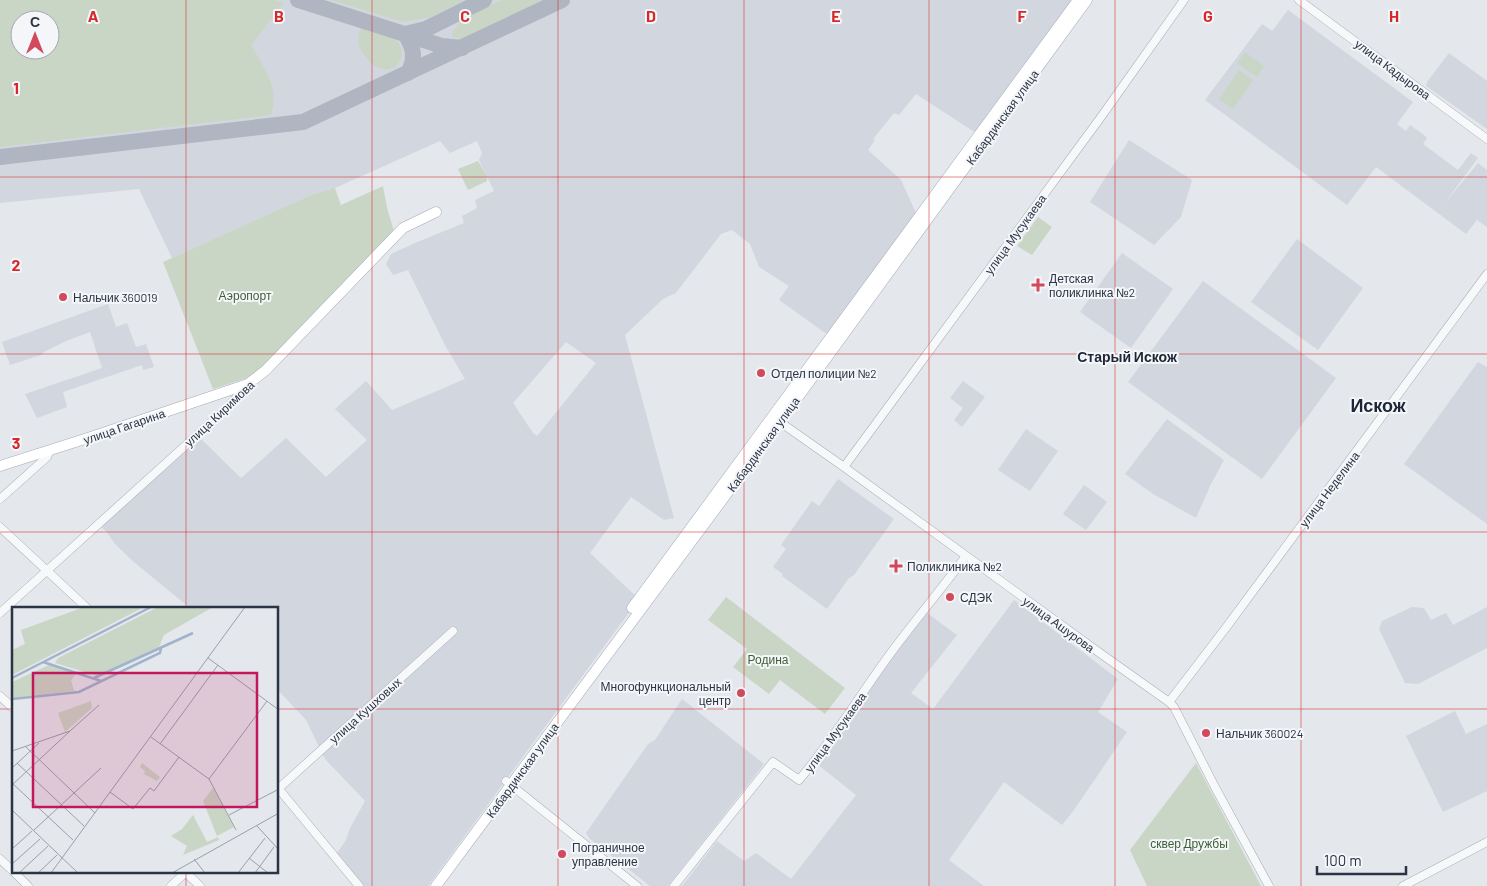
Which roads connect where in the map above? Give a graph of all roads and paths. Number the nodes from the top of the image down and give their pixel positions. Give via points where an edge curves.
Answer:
1 (1078, 0) edge
2 (1087, 0) edge
3 (1184, 0) edge
4 (1299, 0) edge
5 (1487, 139) edge
6 (436, 212) dead end
7 (1487, 274) edge
8 (248, 384) junction
9 (776, 419) junction
10 (50, 450) junction
11 (0, 466) edge
12 (844, 467) junction
13 (0, 499) edge
14 (0, 528) edge
15 (966, 556) junction
16 (46, 571) junction
17 (86, 607) edge
18 (0, 613) edge
19 (453, 631) dead end
20 (0, 696) edge
21 (1169, 702) junction
22 (12, 707) edge
23 (508, 782) junction
24 (279, 787) edge
25 (279, 789) edge
26 (1487, 842) edge
27 (0, 859) edge
28 (12, 870) edge
29 (16, 874) edge
30 (184, 874) edge
31 (188, 874) edge
32 (28, 886) edge
33 (171, 886) edge
34 (200, 886) edge
35 (359, 886) edge
36 (428, 886) edge
37 (436, 886) edge
38 (638, 886) edge
39 (674, 886) edge
40 (1269, 886) edge
41 (1403, 886) edge

1 - 9 main road, Кабардинская улица
2 - 9 main road, Кабардинская улица
3 - 12 street, улица Мусукаева
4 - 5 street, улица Кадырова
6 - 8 main road, улица Киримова via 403,228 266,370
7 - 21 street, улица Неделина
8 - 10 main road, улица Гагарина
8 - 16 street, улица Киримова via 228,407
9 - 12 street, улица Ашурова
9 - 23 main road, Кабардинская улица
10 - 11 main road, улица Гагарина
10 - 13 street via 47,457
12 - 15 street, улица Ашурова
14 - 16 street
15 - 21 street, улица Ашурова
15 - 39 street, улица Мусукаева via 799,780 773,762
16 - 17 street
16 - 18 street, улица Киримова
19 - 24 street, улица Кушховых
20 - 22 street
21 - 40 street, улица Ашурова
23 - 36 main road, Кабардинская улица
23 - 37 main road, Кабардинская улица
23 - 38 street
25 - 35 street
26 - 41 street
27 - 28 street
29 - 32 street
30 - 33 street
31 - 34 street

